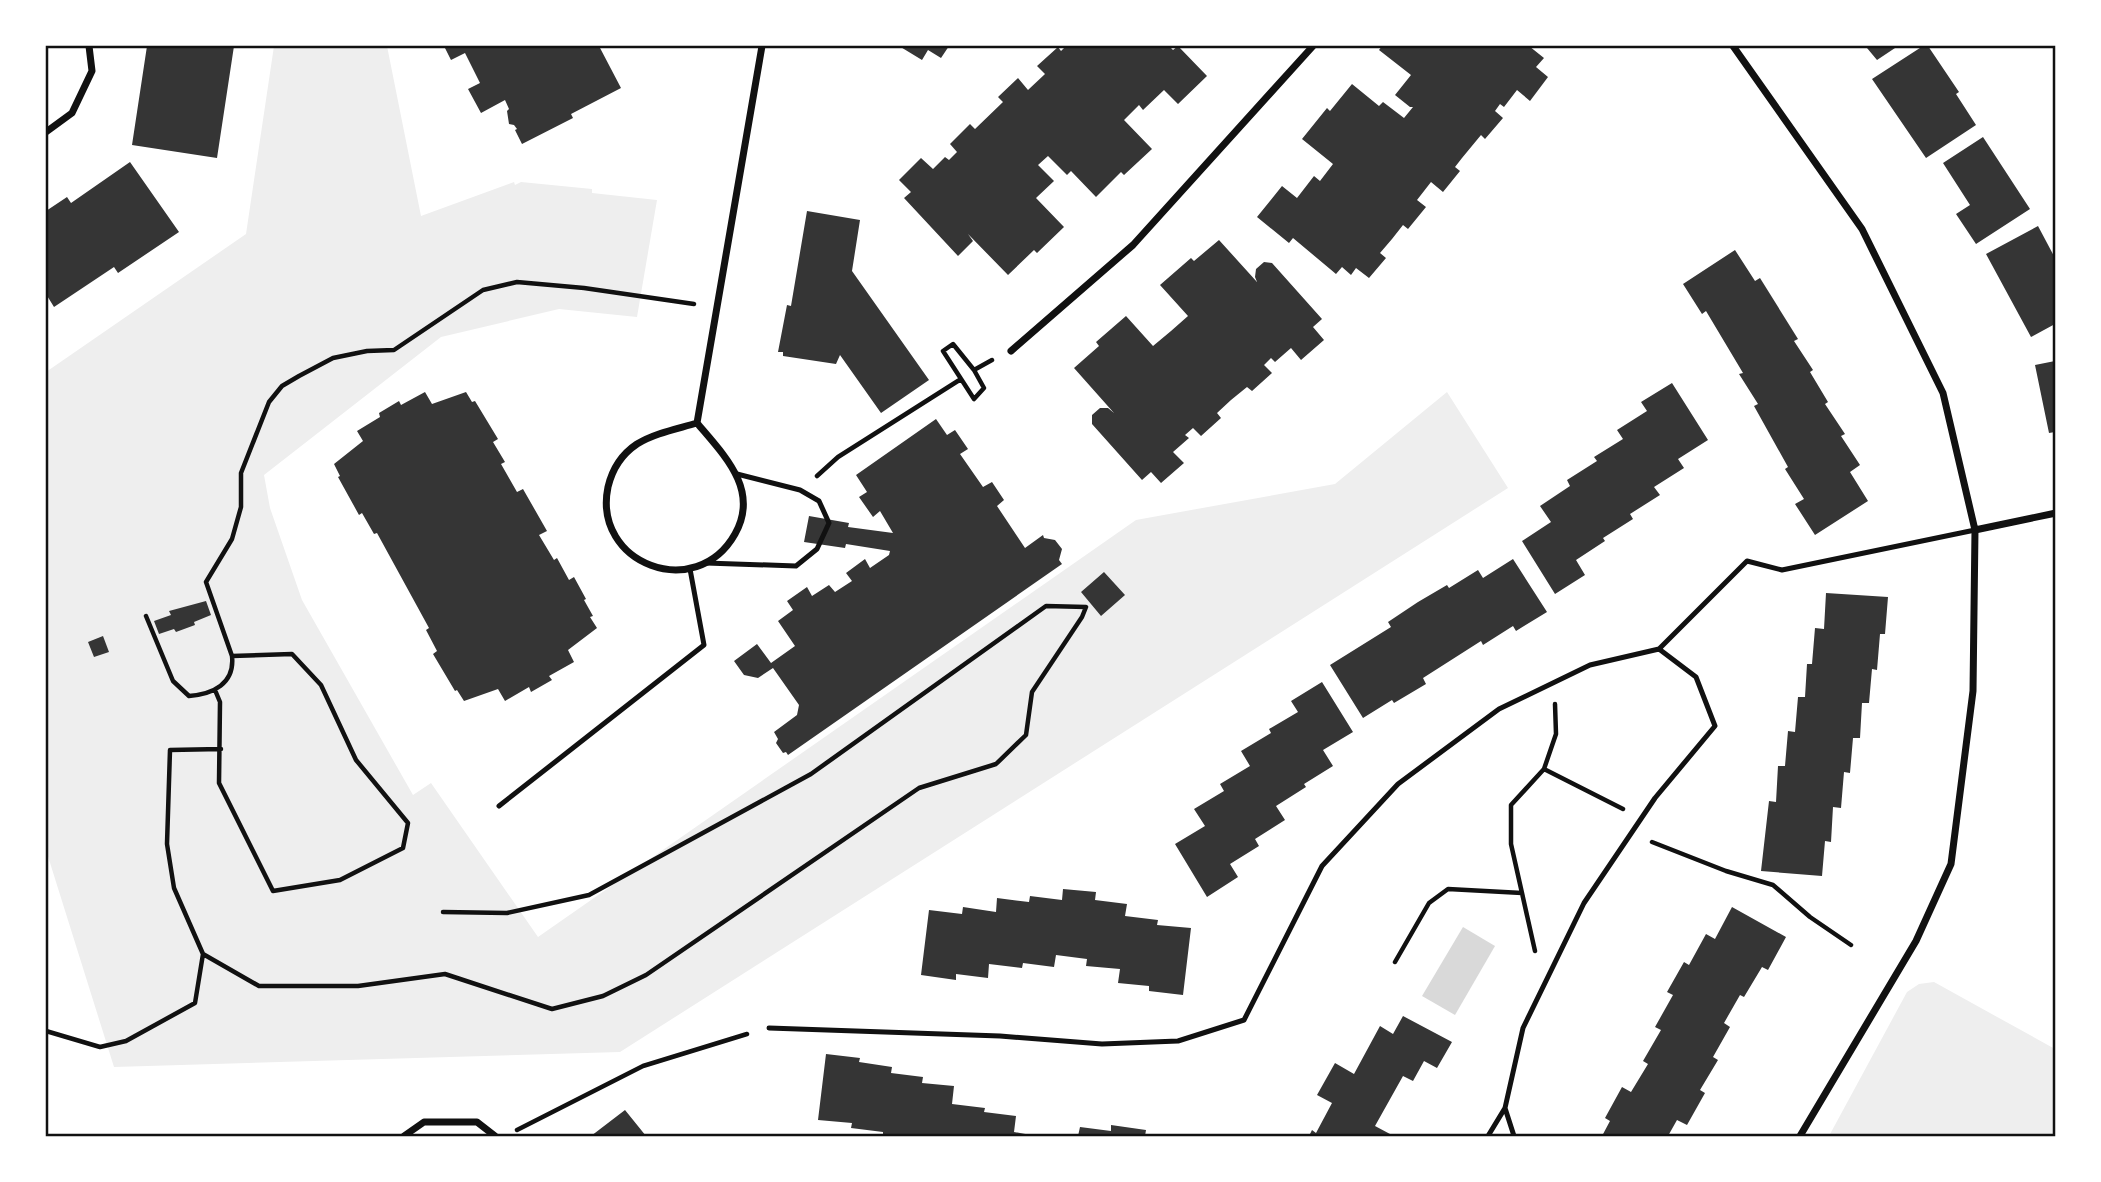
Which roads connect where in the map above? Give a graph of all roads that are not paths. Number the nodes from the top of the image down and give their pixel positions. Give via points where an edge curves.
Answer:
1 (89, 46) edge
2 (762, 46) edge
3 (1313, 46) edge
4 (1733, 46) edge
5 (46, 132) edge
6 (1011, 351) dead end
7 (697, 423) junction
8 (737, 474) junction
9 (2056, 513) edge
10 (1975, 530) junction
11 (706, 563) junction
12 (690, 569) junction
13 (1659, 649) junction
14 (499, 806) dead end
15 (769, 1028) road end
16 (1505, 1108) junction
17 (404, 1136) edge
18 (495, 1136) edge
19 (1488, 1136) edge
20 (1514, 1136) edge
21 (1800, 1136) edge

1 - 5 street via 92,71 72,113
2 - 7 street
3 - 6 street via 1133,245
4 - 10 street via 1862,229 1943,393
7 - 8 street
7 - 12 street via 635,446 617,464 606,496 609,522 633,557 664,570
8 - 11 street via 743,499 739,525 726,547
8 - 11 lane via 800,490 819,501 829,523 817,549 796,566
9 - 10 street
10 - 13 lane via 1782,569 1747,561
10 - 21 street via 1973,691 1951,863 1916,941
11 - 12 street
12 - 14 lane via 704,645
13 - 15 lane via 1590,665 1499,709 1398,784 1322,866 1244,1020 1178,1041 1102,1044
13 - 16 lane via 1696,677 1715,726 1641,818 1584,903 1522,1028
16 - 19 lane
16 - 20 lane
17 - 18 street via 424,1122 477,1122

